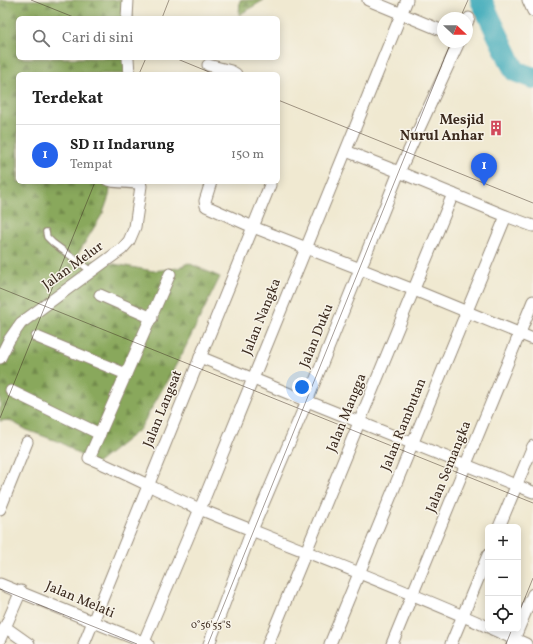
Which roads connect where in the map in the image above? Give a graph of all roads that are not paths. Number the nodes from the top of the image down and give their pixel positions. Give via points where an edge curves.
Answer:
1 (128, 0) edge
2 (368, 0) edge
3 (407, 0) edge
4 (528, 0) edge
5 (533, 11) edge
6 (402, 14) junction
7 (127, 16) edge
8 (437, 29) edge
9 (456, 48) edge
10 (128, 60) edge
11 (208, 65) dead end
12 (129, 72) edge
13 (233, 72) edge
14 (346, 151) junction
15 (399, 172) junction
16 (113, 184) edge
17 (140, 184) edge
18 (210, 184) edge
19 (270, 185) dead end
20 (453, 194) junction
21 (506, 216) junction
22 (533, 226) edge
23 (254, 227) junction
24 (46, 232) dead end
25 (307, 248) junction
26 (360, 269) junction
27 (91, 271) junction
28 (170, 274) dead end
29 (414, 290) junction
30 (100, 296) dead end
31 (533, 301) edge
32 (467, 312) junction
33 (152, 318) junction
34 (520, 333) junction
35 (37, 336) dead end
36 (533, 339) edge
37 (200, 357) junction
38 (0, 358) edge
39 (126, 374) junction
40 (253, 379) junction
41 (11, 391) dead end
42 (307, 401) junction
43 (360, 422) junction
44 (100, 434) junction
45 (27, 442) dead end
46 (413, 443) junction
47 (533, 446) edge
48 (466, 465) junction
49 (149, 486) junction
50 (516, 486) junction
51 (533, 492) edge
52 (0, 509) edge
53 (200, 509) junction
54 (501, 524) edge
55 (252, 530) junction
56 (306, 552) junction
57 (486, 560) edge
58 (359, 573) junction
59 (0, 584) edge
60 (21, 591) junction
61 (533, 594) edge
62 (412, 595) junction
63 (463, 616) junction
64 (93, 622) junction
65 (485, 626) edge
66 (5, 627) junction
67 (497, 632) edge
68 (0, 639) edge
69 (513, 641) edge
70 (145, 643) edge
71 (29, 644) edge
72 (84, 644) edge
73 (209, 644) edge
74 (268, 644) edge
75 (330, 644) edge
76 (392, 644) edge
77 (451, 644) edge
78 (526, 644) edge

1 - 7 street
2 - 6 street
3 - 6 street, Jalan Nangka
4 - 5 street
6 - 8 street
6 - 14 street, Jalan Nangka
9 - 15 street, Jalan Duku
10 - 12 street
11 - 13 street
14 - 15 street
14 - 25 street, Jalan Nangka
15 - 20 street
15 - 26 street, Jalan Duku
16 - 17 lane
17 - 27 street, Jalan Melur via 135,227 128,241 122,249
18 - 23 street via 206,206
19 - 23 street, Jalan Langsat
20 - 21 street
20 - 29 street, Jalan Mangga
21 - 22 street
21 - 32 street, Jalan Rambutan
23 - 25 street
23 - 37 street, Jalan Langsat
24 - 27 lane via 53,244
25 - 26 street
25 - 40 street, Jalan Nangka
26 - 29 street
26 - 42 street, Jalan Duku
27 - 38 street, Jalan Melur via 21,323
28 - 33 street
29 - 32 street
29 - 43 street, Jalan Mangga
30 - 33 street
31 - 34 street, Jalan Semangka
32 - 34 street
32 - 46 street, Jalan Rambutan
33 - 39 street
34 - 36 street
34 - 48 street, Jalan Semangka
35 - 39 street
37 - 40 street
37 - 49 street, Jalan Langsat
39 - 44 street
40 - 42 street
40 - 53 street, Jalan Nangka
41 - 44 street
42 - 43 street
42 - 55 street, Jalan Duku
43 - 46 street
43 - 56 street, Jalan Mangga
44 - 49 street via 90,458
45 - 52 street
46 - 48 street
46 - 58 street, Jalan Rambutan
47 - 50 street
48 - 50 street
48 - 62 street, Jalan Semangka
49 - 53 street
49 - 64 street, Jalan Langsat
50 - 51 street
50 - 54 street
53 - 55 street
53 - 70 street, Jalan Nangka
55 - 56 street
55 - 73 street, Jalan Duku
56 - 58 street
56 - 74 street, Jalan Mangga
57 - 63 street
58 - 62 street
58 - 75 street, Jalan Rambutan
59 - 60 street, Jalan Melati
60 - 64 street, Jalan Melati
60 - 66 street
61 - 69 street
62 - 63 street
62 - 76 street, Jalan Semangka
63 - 65 street
63 - 77 street
64 - 70 street, Jalan Melati
64 - 72 street, Jalan Langsat
66 - 68 street
66 - 71 street
67 - 69 street
69 - 78 street

